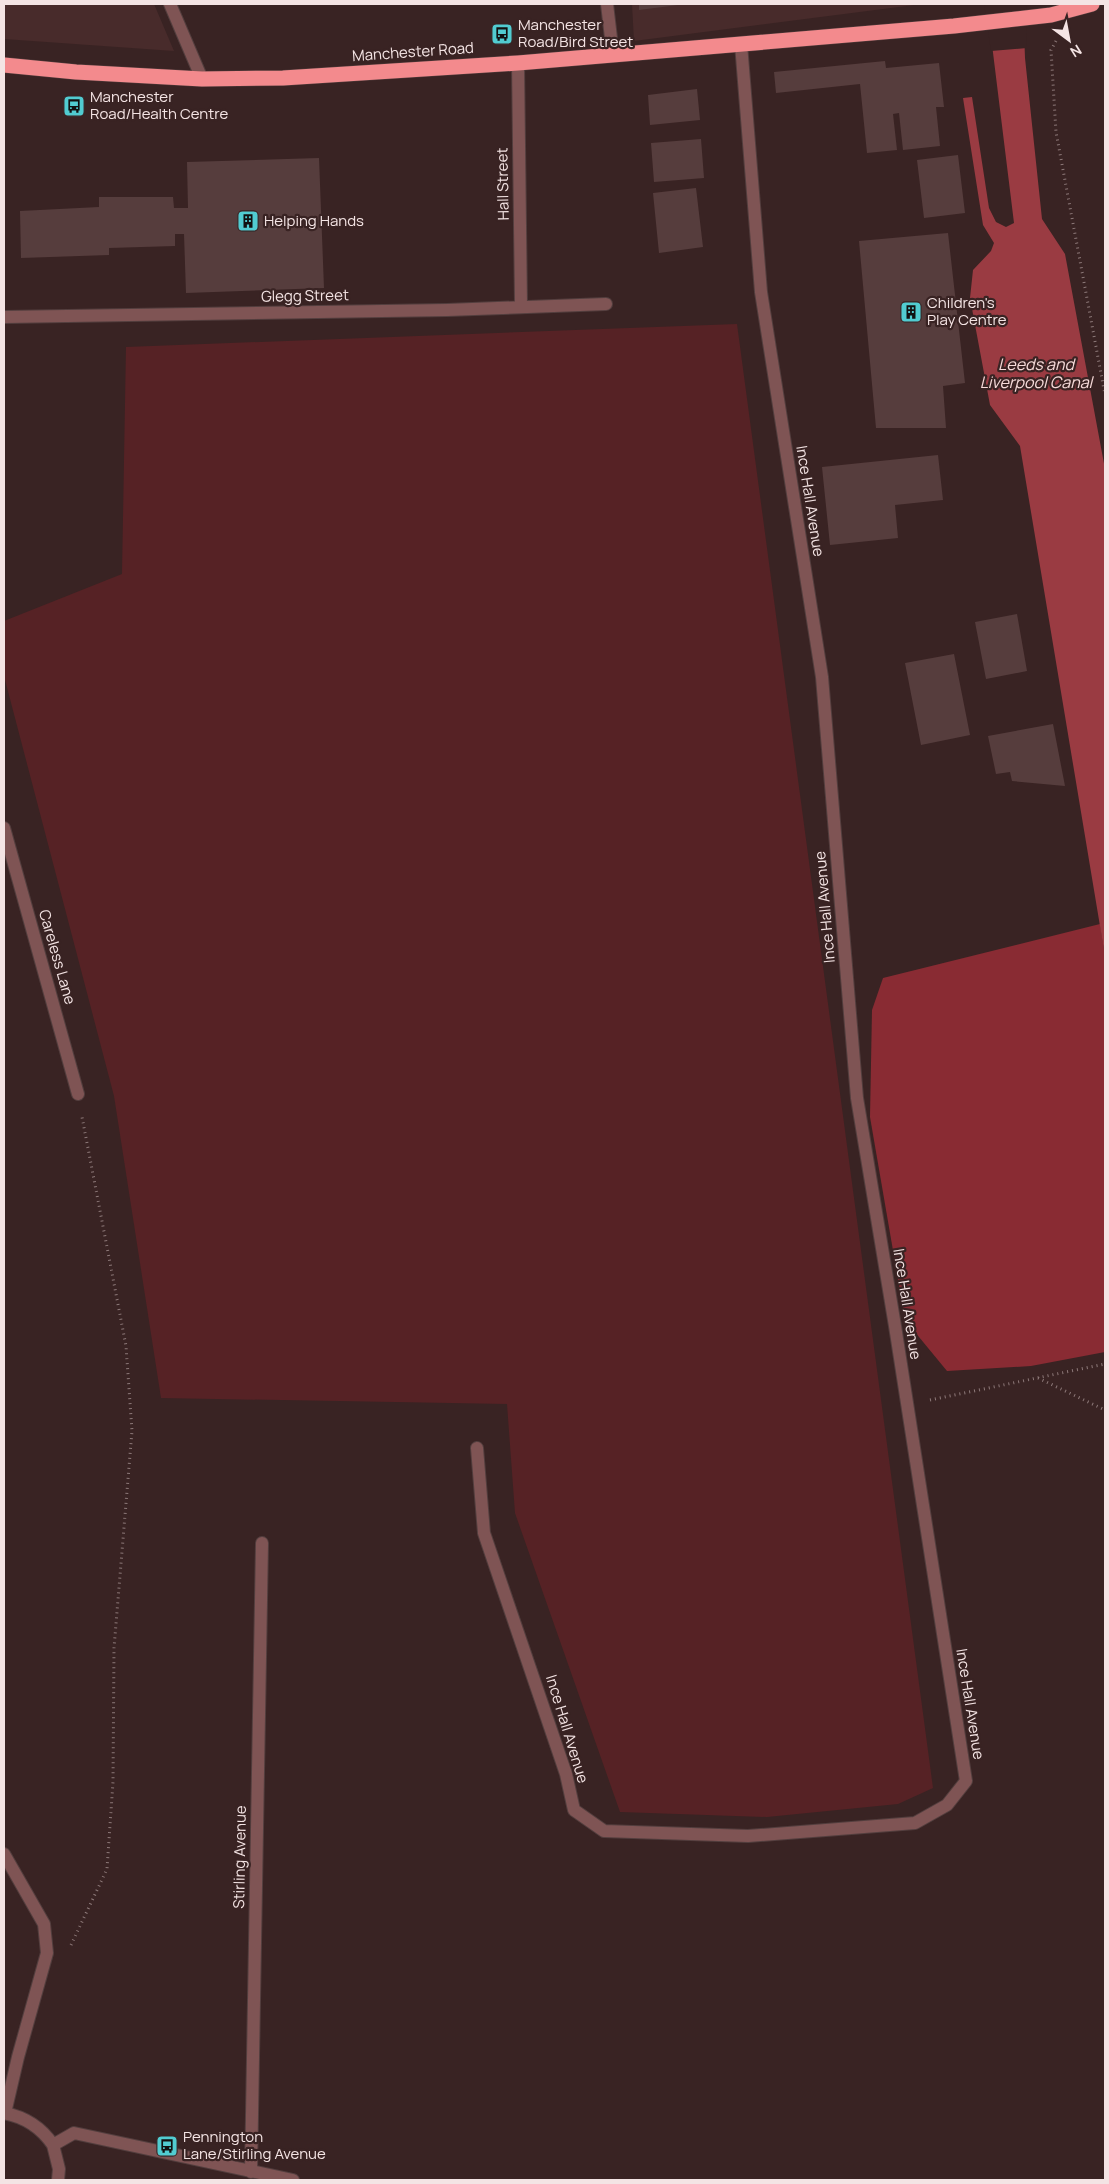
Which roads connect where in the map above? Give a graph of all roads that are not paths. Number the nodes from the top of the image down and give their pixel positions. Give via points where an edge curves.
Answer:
1 (170, 4) edge
2 (607, 4) edge
3 (1092, 4) edge
4 (741, 44) junction
5 (613, 55) junction
6 (518, 63) junction
7 (4, 65) edge
8 (202, 79) junction
9 (606, 304) dead end
10 (521, 306) junction
11 (4, 317) edge
12 (4, 828) edge
13 (17, 875) junction
14 (4, 877) edge
15 (78, 1094) road end
16 (477, 1448) dead end
17 (262, 1543) dead end
18 (4, 1854) edge
19 (4, 2113) edge
20 (53, 2145) junction
21 (251, 2172) junction
22 (58, 2180) edge
23 (293, 2180) edge

1 - 8 street
2 - 5 street
3 - 4 highway, Manchester Road via 1043,16
4 - 5 highway, Manchester Road
4 - 16 street, Ince Hall Avenue via 761,292 822,677 857,1098 966,1781 947,1805 915,1823 748,1836 604,1831 574,1810 563,1765 484,1533
5 - 6 highway, Manchester Road
6 - 8 highway, Manchester Road via 283,78
6 - 10 street, Hall Street
7 - 8 highway, Manchester Road
9 - 10 street, Glegg Street
10 - 11 street, Glegg Street
12 - 13 street, Careless Lane
13 - 14 street
13 - 15 street, Careless Lane
17 - 21 street, Stirling Avenue
18 - 19 street via 44,1924 47,1953
19 - 20 street via 27,2120 45,2133
20 - 21 street via 74,2133
20 - 22 street via 59,2169
21 - 23 street

